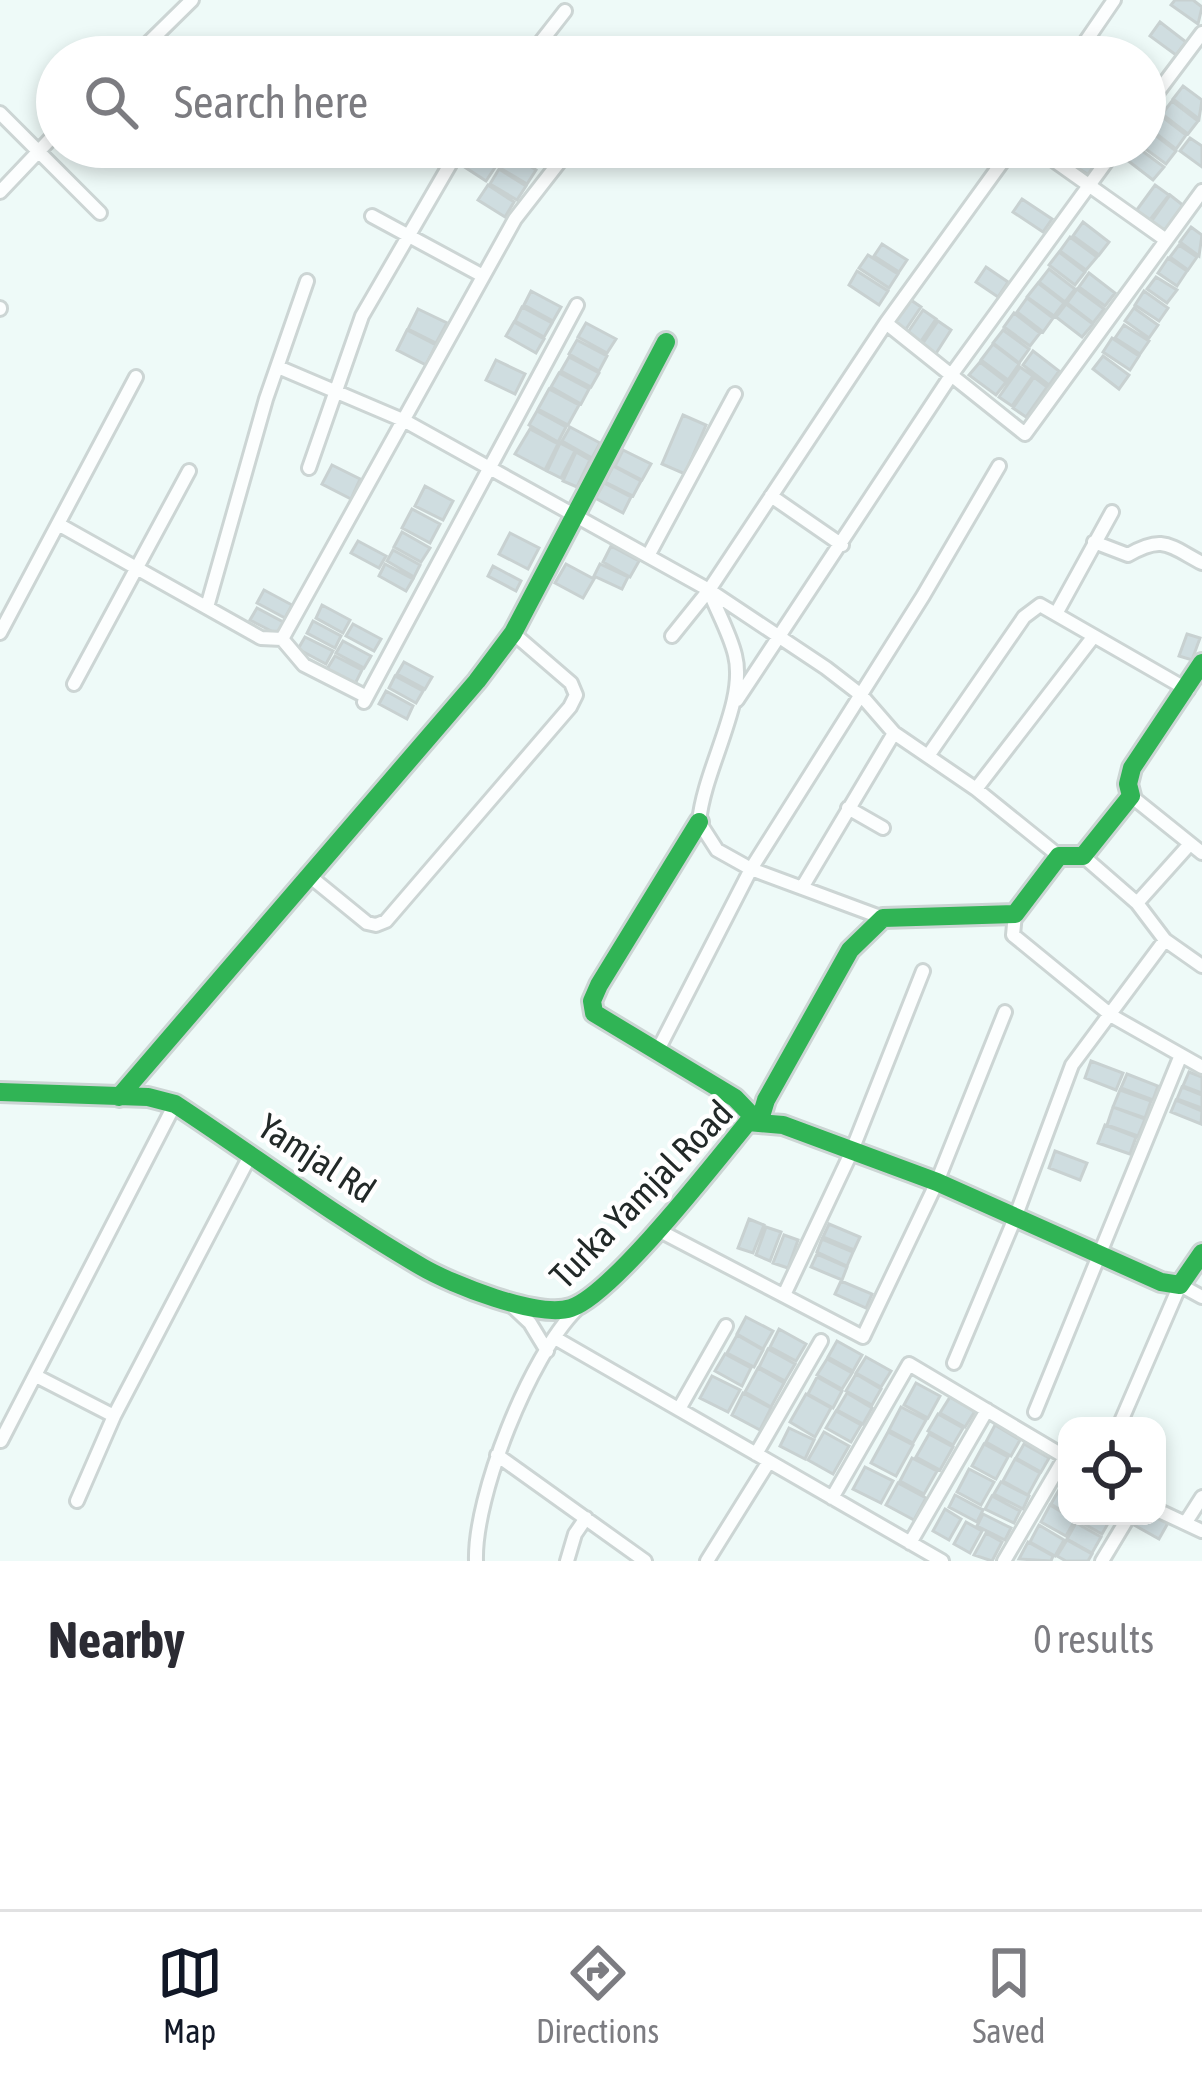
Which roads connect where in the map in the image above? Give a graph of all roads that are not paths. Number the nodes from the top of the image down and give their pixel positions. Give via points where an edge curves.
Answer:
1 (192, 0) edge
2 (1114, 0) edge
3 (565, 10) dead end
4 (1202, 33) edge
5 (155, 36) edge
6 (545, 36) edge
7 (1089, 36) edge
8 (1166, 82) edge
9 (0, 112) edge
10 (36, 149) edge
11 (36, 153) edge
12 (55, 168) edge
13 (448, 168) edge
14 (555, 168) edge
15 (998, 168) edge
16 (1066, 168) edge
17 (1102, 168) edge
18 (1090, 184) junction
19 (1202, 191) edge
20 (0, 192) edge
21 (100, 213) dead end
22 (372, 216) dead end
23 (408, 236) junction
24 (1166, 240) junction
25 (483, 276) junction
26 (307, 281) dead end
27 (577, 304) dead end
28 (886, 323) junction
29 (667, 342) dead end
30 (278, 367) junction
31 (952, 374) junction
32 (136, 377) dead end
33 (334, 391) junction
34 (734, 394) dead end
35 (405, 421) junction
36 (1000, 466) dead end
37 (309, 468) dead end
38 (490, 468) junction
39 (189, 471) dead end
40 (771, 496) junction
41 (1112, 512) dead end
42 (576, 516) junction
43 (58, 524) junction
44 (1094, 542) junction
45 (842, 545) junction
46 (648, 556) junction
47 (1202, 563) edge
48 (135, 567) junction
49 (709, 590) junction
50 (0, 591) edge
51 (20, 595) junction
52 (207, 608) junction
53 (1057, 612) junction
54 (0, 633) edge
55 (513, 633) junction
56 (672, 636) dead end
57 (1094, 636) junction
58 (282, 639) junction
59 (779, 640) junction
60 (1197, 676) edge
61 (74, 684) dead end
62 (861, 695) junction
63 (737, 700) junction
64 (893, 733) junction
65 (928, 756) junction
66 (976, 789) junction
67 (1131, 796) junction
68 (848, 808) junction
69 (699, 822) junction
70 (883, 828) dead end
71 (1196, 849) edge
72 (1059, 856) junction
73 (1083, 856) junction
74 (751, 869) junction
75 (307, 874) junction
76 (803, 886) junction
77 (1137, 903) junction
78 (1015, 914) junction
79 (883, 918) junction
80 (1165, 940) junction
81 (1202, 966) edge
82 (923, 971) dead end
83 (1005, 1012) dead end
84 (1112, 1016) junction
85 (658, 1050) junction
86 (1181, 1055) junction
87 (1202, 1066) edge
88 (0, 1092) edge
89 (119, 1096) junction
90 (175, 1104) junction
91 (759, 1123) junction
92 (851, 1153) junction
93 (250, 1154) junction
94 (937, 1182) junction
95 (1016, 1218) junction
96 (658, 1230) junction
97 (1102, 1253) junction
98 (1202, 1253) edge
99 (1180, 1286) junction
100 (784, 1295) junction
101 (1202, 1297) edge
102 (588, 1298) junction
103 (505, 1300) junction
104 (726, 1326) dead end
105 (555, 1338) junction
106 (821, 1341) dead end
107 (547, 1351) junction
108 (955, 1363) dead end
109 (36, 1376) junction
110 (679, 1409) junction
111 (987, 1410) junction
112 (1035, 1412) dead end
113 (114, 1416) junction
114 (1123, 1417) edge
115 (1, 1441) edge
116 (1058, 1453) edge
117 (496, 1455) junction
118 (762, 1458) junction
119 (1058, 1471) edge
120 (1202, 1497) edge
121 (832, 1498) junction
122 (77, 1501) dead end
123 (1166, 1514) edge
124 (586, 1519) junction
125 (1186, 1522) junction
126 (1124, 1525) edge
127 (1202, 1532) edge
128 (910, 1543) junction
129 (476, 1561) edge
130 (567, 1561) edge
131 (645, 1561) edge
132 (707, 1561) edge
133 (941, 1561) edge
134 (1004, 1561) edge
135 (1102, 1561) edge

1 - 5 street
2 - 7 street
3 - 6 street
4 - 8 street
9 - 10 street
11 - 20 street
12 - 21 street
13 - 23 street
14 - 25 street
15 - 28 street
16 - 18 street
17 - 18 street
18 - 24 street
18 - 31 street
19 - 24 street
22 - 23 street
23 - 25 street
23 - 33 street via 362,316
24 - 31 street via 1025,434
25 - 35 street
26 - 30 street
27 - 38 street
28 - 31 street
28 - 40 street
29 - 42 street
30 - 33 street
30 - 52 street
31 - 45 street
32 - 43 street
33 - 35 street
33 - 37 street
34 - 46 street
35 - 38 street
35 - 58 street
36 - 62 street
38 - 42 street
38 - 58 street via 365,699 304,664
39 - 48 street
40 - 45 street
40 - 49 street
41 - 44 street
42 - 46 street
42 - 55 street
43 - 48 street
43 - 51 street
44 - 47 street via 1127,555 1154,543
44 - 53 street
45 - 59 street
46 - 49 street
48 - 52 street
48 - 61 street
49 - 56 street
49 - 59 street
49 - 63 street via 736,657
50 - 51 street
51 - 54 street
52 - 58 street via 261,638
53 - 57 street
53 - 65 street via 1031,609
55 - 75 street
55 - 75 street via 571,683 570,707 386,921 367,922
57 - 60 street
57 - 66 street
59 - 62 street
59 - 63 street
60 - 67 street via 1132,769
62 - 64 street
62 - 74 street
63 - 69 street via 710,766
64 - 65 street
64 - 68 street
65 - 66 street
66 - 72 street
67 - 71 street
67 - 73 street
68 - 70 street
68 - 76 street
69 - 74 street via 717,850
69 - 85 street via 592,1001 593,1013
71 - 77 street
72 - 73 street
72 - 78 street
73 - 77 street
74 - 76 street
74 - 85 street
75 - 89 street
76 - 79 street
77 - 80 street
78 - 79 street
78 - 84 street via 1013,935
79 - 91 street, Turka Yamjal Road via 850,950
80 - 81 street
80 - 84 street
82 - 92 street
83 - 94 street
84 - 86 street
84 - 95 street via 1072,1065
85 - 91 street via 735,1098
86 - 87 street
86 - 97 street
88 - 89 street, Yamjal Rd
89 - 90 street, Yamjal Rd
90 - 93 street, Yamjal Rd
90 - 109 street
91 - 92 street
91 - 96 street, Turka Yamjal Road via 741,1129
92 - 94 street
92 - 100 street
93 - 103 street, Yamjal Rd via 425,1269
93 - 113 street
94 - 95 street
94 - 100 street via 863,1337
95 - 97 street
95 - 108 street
96 - 100 street
96 - 102 street, Turka Yamjal Road
97 - 99 street
97 - 112 street
98 - 99 street
99 - 101 street
99 - 114 street
102 - 103 street, Yamjal Rd via 550,1311
102 - 105 street, Turka Yamjal Road
103 - 107 street
104 - 110 street
105 - 107 street, Turka Yamjal Road
105 - 110 street
106 - 118 street
107 - 117 street, Turka Yamjal Road
109 - 113 street
109 - 115 street
110 - 118 street
111 - 116 street
111 - 121 street via 909,1364
111 - 128 street
113 - 122 street
117 - 124 street
117 - 129 street, Turka Yamjal Road
118 - 121 street
118 - 132 street
119 - 134 street
120 - 125 street
121 - 128 street
123 - 125 street
124 - 130 street
124 - 131 street
125 - 127 street
126 - 135 street
128 - 133 street

